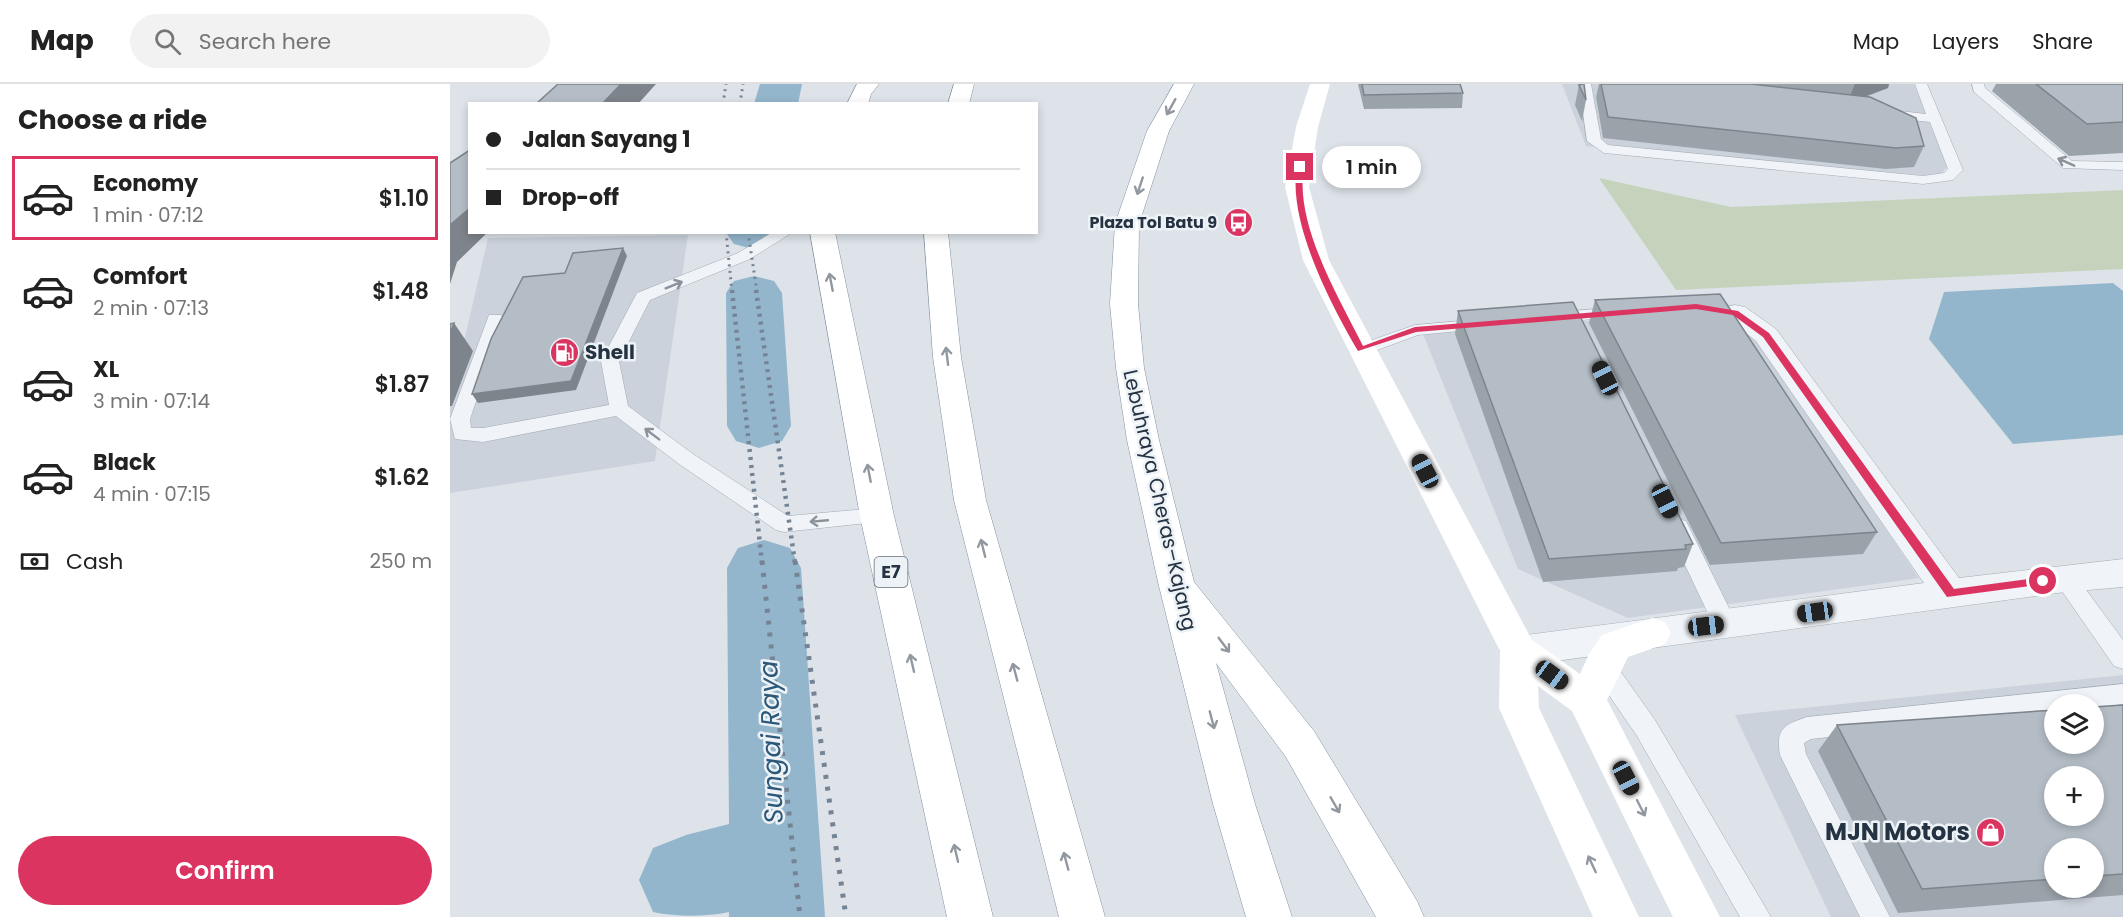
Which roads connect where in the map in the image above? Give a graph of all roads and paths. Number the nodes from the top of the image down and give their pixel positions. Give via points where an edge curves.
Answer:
1 (869, 84) edge
2 (964, 84) edge
3 (1184, 84) edge
4 (1320, 84) edge
5 (1585, 84) edge
6 (1921, 84) edge
7 (1978, 84) edge
8 (858, 102) edge
9 (959, 102) edge
10 (1865, 111) edge
11 (1935, 119) junction
12 (2123, 166) edge
13 (782, 234) edge
14 (822, 234) edge
15 (936, 234) edge
16 (1641, 311) edge
17 (1725, 311) edge
18 (1575, 316) junction
19 (495, 319) dead end
20 (1529, 320) edge
21 (1506, 322) edge
22 (1585, 337) edge
23 (1361, 350) junction
24 (619, 409) junction
25 (1668, 507) edge
26 (877, 516) junction
27 (2123, 573) edge
28 (2065, 578) junction
29 (1176, 582) junction
30 (1951, 594) junction
31 (1725, 624) junction
32 (1652, 633) junction
33 (1519, 651) junction
34 (2123, 659) edge
35 (1594, 682) junction
36 (2123, 694) edge
37 (969, 915) edge
38 (1082, 917) edge
39 (1269, 917) edge
40 (1401, 917) edge
41 (1617, 917) edge
42 (1697, 917) edge
43 (1756, 917) edge
44 (1875, 917) edge

1 - 8 main road
2 - 9 main road
3 -> 29 main road, Lebuhraya Cheras–Kajang via 1158,131 1127,224 1124,304 1143,440
4 - 23 main road via 1307,127 1297,187 1316,260
5 - 11 lane via 1594,141 1604,149 1620,152 1923,180 1948,177 1956,170
6 - 11 lane
12 -> 7 lane via 2067,165 1979,89
10 - 11 lane
24 -> 13 lane via 610,361 643,297 744,256
26 -> 14 main road, E7
38 -> 15 main road via 970,500 949,368
16 - 18 lane
17 - 30 street via 1766,335
18 - 20 lane
18 - 22 lane
19 - 24 lane via 460,419 462,434 483,435
21 - 23 lane via 1415,330
23 - 33 main road
26 -> 24 lane via 784,524
25 - 31 lane
37 -> 26 main road, E7
27 - 28 street
28 - 30 street
28 - 34 lane
29 -> 39 main road, Lebuhraya Cheras–Kajang via 1234,804
29 -> 40 main road via 1300,744
30 - 31 street
31 - 32 street
32 - 33 street
32 - 35 main road via 1615,646
33 - 35 main road
41 -> 33 main road via 1520,708
35 -> 42 main road
35 - 43 lane via 1646,728
36 - 44 lane via 1807,728 1790,738 1793,755

